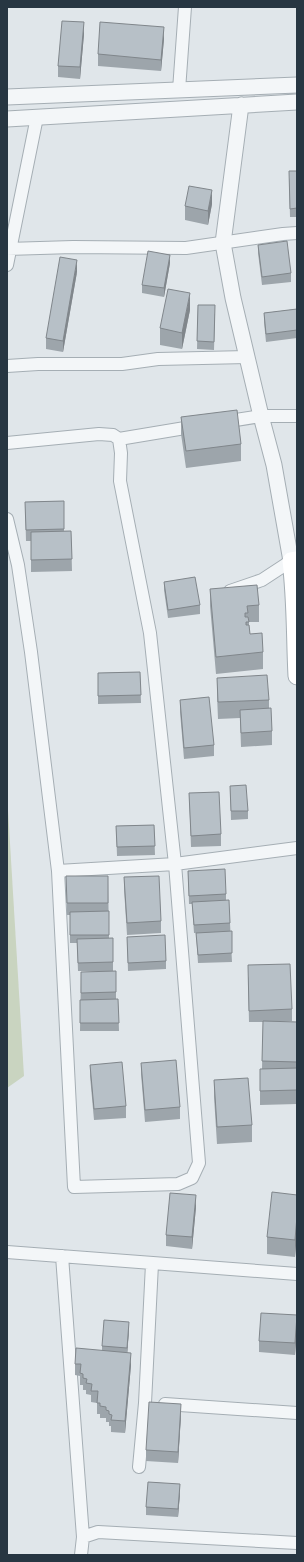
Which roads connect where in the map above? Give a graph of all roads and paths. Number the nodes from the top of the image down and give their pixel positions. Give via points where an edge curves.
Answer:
1 (184, 7) edge
2 (297, 85) edge
3 (179, 90) junction
4 (7, 97) edge
5 (297, 102) edge
6 (241, 105) junction
7 (37, 117) junction
8 (7, 119) edge
9 (297, 233) edge
10 (223, 243) junction
11 (8, 249) edge
12 (7, 265) edge
13 (247, 357) junction
14 (7, 366) edge
15 (260, 416) junction
16 (297, 416) edge
17 (119, 439) junction
18 (7, 444) edge
19 (7, 519) edge
20 (294, 560) edge
21 (217, 595) edge
22 (296, 620) edge
23 (297, 676) edge
24 (297, 848) edge
25 (175, 864) junction
26 (58, 872) junction
27 (7, 1252) edge
28 (62, 1256) junction
29 (152, 1264) junction
30 (297, 1274) edge
31 (145, 1403) junction
32 (297, 1413) edge
33 (139, 1467) dead end
34 (83, 1537) junction
35 (297, 1543) edge
36 (80, 1555) edge

1 - 3 street
2 - 3 street
3 - 4 street
5 - 6 street
6 - 7 street
6 - 10 street
7 - 8 street
7 - 11 street
9 - 10 street
10 - 11 street via 186,248
10 - 13 street
11 - 12 street
13 - 14 street via 158,359 122,364
13 - 15 street
15 - 16 street
15 - 17 street
15 - 20 street via 274,465
17 - 18 street via 112,435 98,434
17 - 25 street via 122,453 120,481 150,633
19 - 26 street via 20,573
20 - 21 street via 262,580
20 - 22 main road
22 - 23 main road
24 - 25 street
25 - 26 street
25 - 26 street via 199,1163 192,1178 178,1184 74,1187
27 - 28 street
28 - 29 street
28 - 34 street
29 - 30 street
29 - 31 street
31 - 32 street
31 - 33 street
34 - 35 street via 98,1532
34 - 36 street

